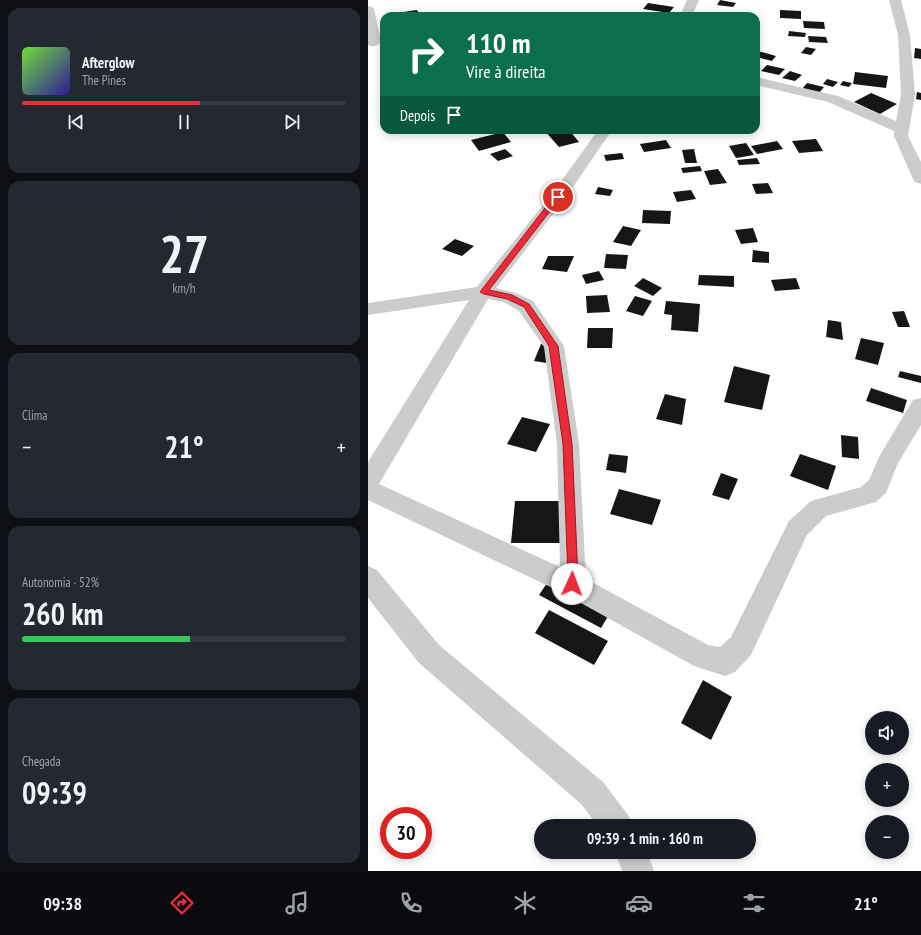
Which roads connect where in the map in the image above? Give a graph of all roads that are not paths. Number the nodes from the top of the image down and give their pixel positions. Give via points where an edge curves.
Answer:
1 (693, 0) edge
2 (895, 0) edge
3 (368, 9) edge
4 (688, 12) edge
5 (375, 44) edge
6 (760, 82) edge
7 (901, 128) junction
8 (602, 134) edge
9 (921, 179) edge
10 (484, 292) junction
11 (368, 309) edge
12 (921, 406) edge
13 (368, 482) edge
14 (368, 489) edge
15 (368, 578) edge
16 (572, 584) junction
17 (612, 819) edge
18 (634, 859) edge
19 (638, 871) edge

1 - 4 street
2 - 7 street via 904,35 908,95
3 - 5 street
6 - 7 street via 833,99
7 - 9 street via 901,136
8 - 10 street via 558,197
10 - 11 street
10 - 13 street
10 - 16 street via 509,297 526,306 554,346 568,444
12 - 16 street via 888,461 878,486 868,495 819,508 798,528 741,646 725,662 704,657
14 - 16 street
15 - 17 street via 428,654 592,793
18 - 19 street

